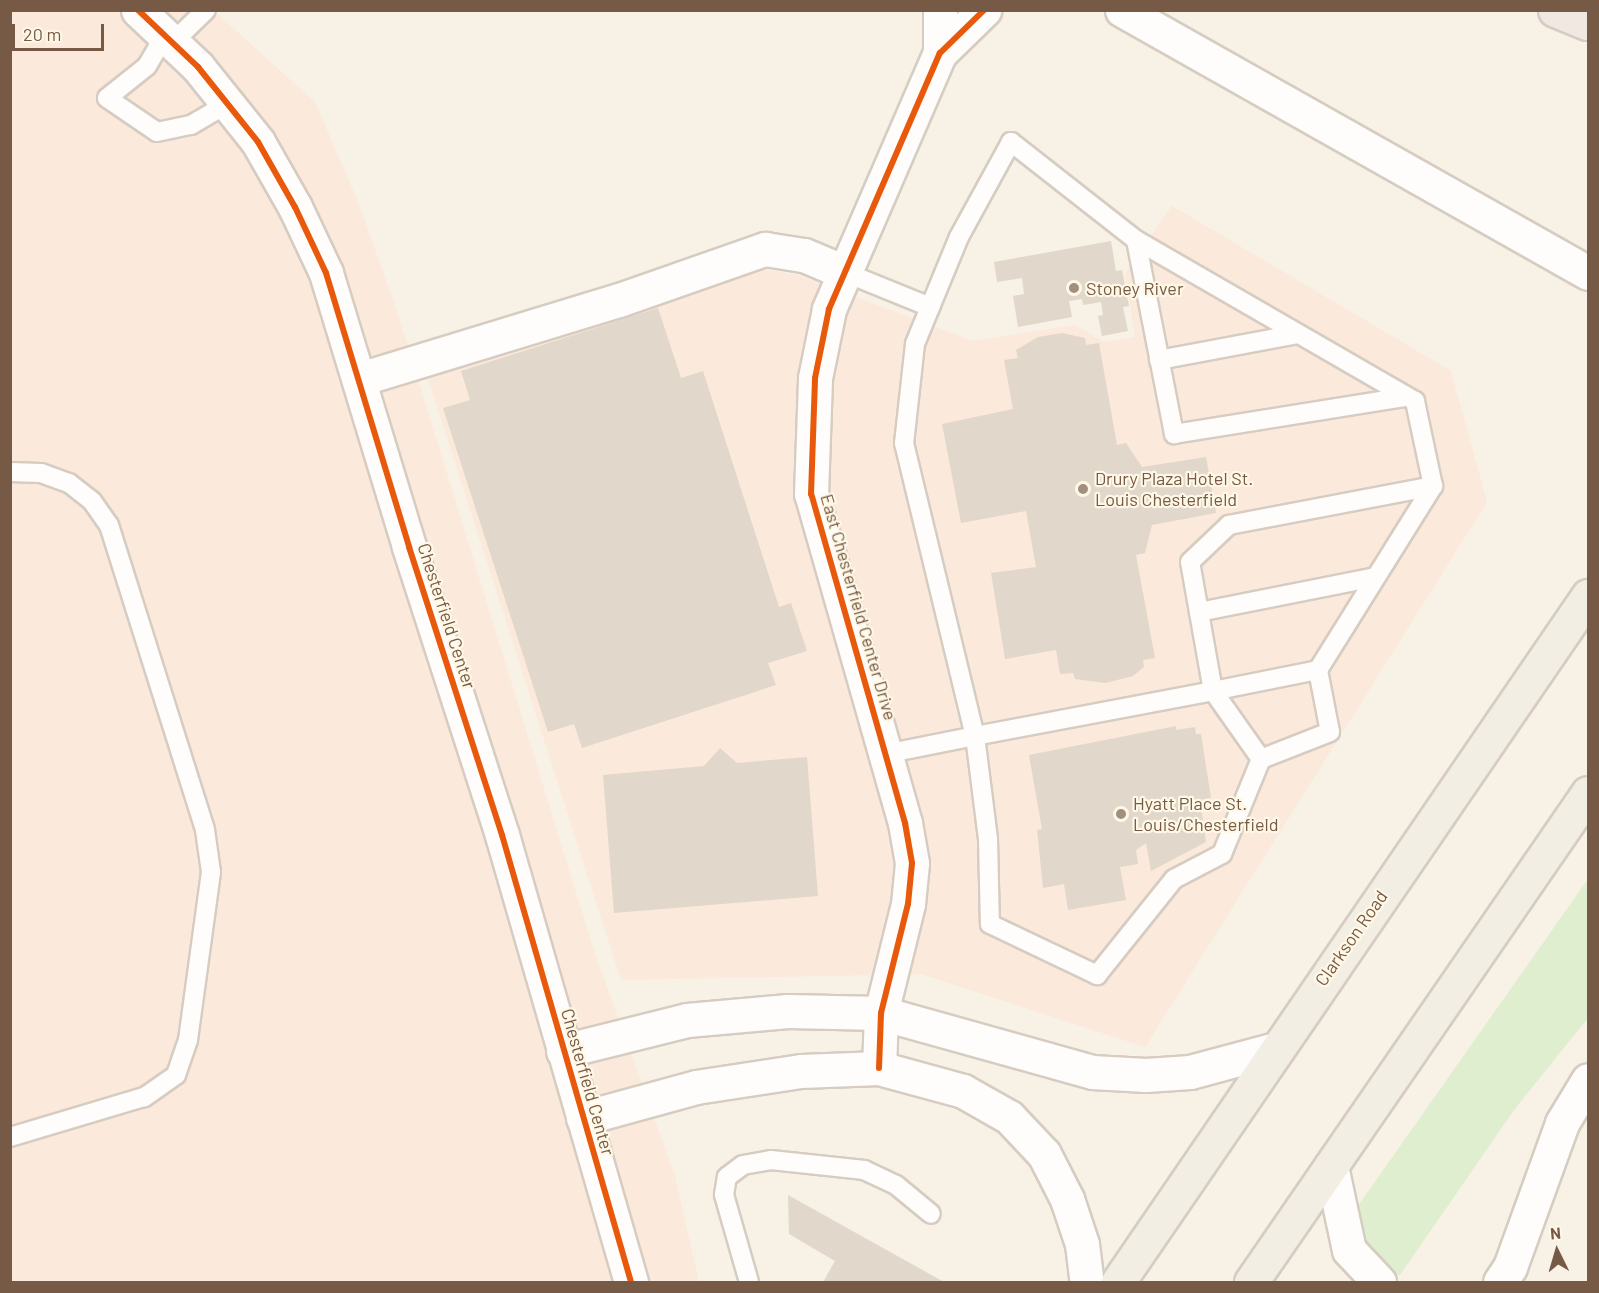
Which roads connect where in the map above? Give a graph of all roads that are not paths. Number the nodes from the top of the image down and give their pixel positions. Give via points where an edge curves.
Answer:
1 (206, 10) edge
2 (940, 10) edge
3 (984, 10) edge
4 (1122, 10) edge
5 (1555, 10) edge
6 (1588, 23) edge
7 (156, 28) edge
8 (940, 52) junction
9 (227, 104) junction
10 (1136, 240) junction
11 (844, 272) junction
12 (1588, 273) edge
13 (930, 307) junction
14 (1298, 334) junction
15 (1160, 360) junction
16 (360, 379) junction
17 (1406, 397) junction
18 (10, 472) edge
19 (1433, 486) junction
20 (1376, 577) junction
21 (1588, 596) edge
22 (1199, 612) junction
23 (1318, 670) junction
24 (1213, 691) junction
25 (975, 736) junction
26 (885, 754) junction
27 (1261, 759) junction
28 (1588, 793) edge
29 (881, 1013) junction
30 (1275, 1049) junction
31 (563, 1051) junction
32 (879, 1068) junction
33 (1588, 1080) edge
34 (583, 1118) junction
35 (10, 1137) edge
36 (1330, 1166) junction
37 (931, 1214) dead end
38 (631, 1282) edge
39 (749, 1282) edge
40 (1087, 1282) edge
41 (1118, 1282) edge
42 (1251, 1282) edge
43 (1379, 1282) edge
44 (1500, 1282) edge

1 - 7 lane
2 - 8 street, East Chesterfield Center Drive
3 - 8 street, East Chesterfield Center Drive
4 - 12 street
5 - 6 highway
7 - 9 street, Chesterfield Center
7 - 9 lane via 158,47 147,66 107,98 158,132 191,125
8 - 11 street, East Chesterfield Center Drive
9 - 16 street, Chesterfield Center via 258,142 295,207 326,273
10 - 13 lane via 1011,142 959,237
10 - 14 lane
10 - 15 lane
11 - 13 lane
11 - 16 street via 804,255 765,249 620,300
11 - 26 street, East Chesterfield Center Drive via 829,309 815,378 811,494
13 - 25 lane via 915,344 904,443
14 - 15 lane
14 - 17 lane
15 - 17 lane via 1174,434
16 - 31 street, Chesterfield Center via 408,547 502,835
17 - 19 lane via 1415,401
18 - 35 lane via 41,473 69,483 92,501 109,525 205,830 211,872 188,1040 176,1075 144,1097
19 - 20 lane
19 - 22 lane via 1229,525 1190,562
20 - 22 lane
20 - 23 lane
21 - 30 main road, Clarkson Road
22 - 24 lane
23 - 24 lane
23 - 27 lane via 1330,732
24 - 25 lane
24 - 27 lane
25 - 26 lane
25 - 27 lane via 988,839 990,924 1097,975 1174,879 1222,854
26 - 29 street, East Chesterfield Center Drive via 912,863 909,904
28 - 36 main road
29 - 30 street via 1092,1071 1146,1076 1190,1072
29 - 31 street via 788,1011 687,1020
29 - 32 street, East Chesterfield Center Drive
30 - 41 main road, Clarkson Road
31 - 34 street, Chesterfield Center
32 - 34 street via 801,1071 696,1087
32 - 40 street via 963,1091 1009,1117 1044,1154 1067,1199 1082,1244
33 - 44 street via 1562,1123 1510,1267
34 - 38 street, Chesterfield Center
36 - 42 main road
36 - 43 street via 1349,1250
37 - 39 lane via 896,1185 864,1170 771,1160 743,1166 727,1177 724,1195

